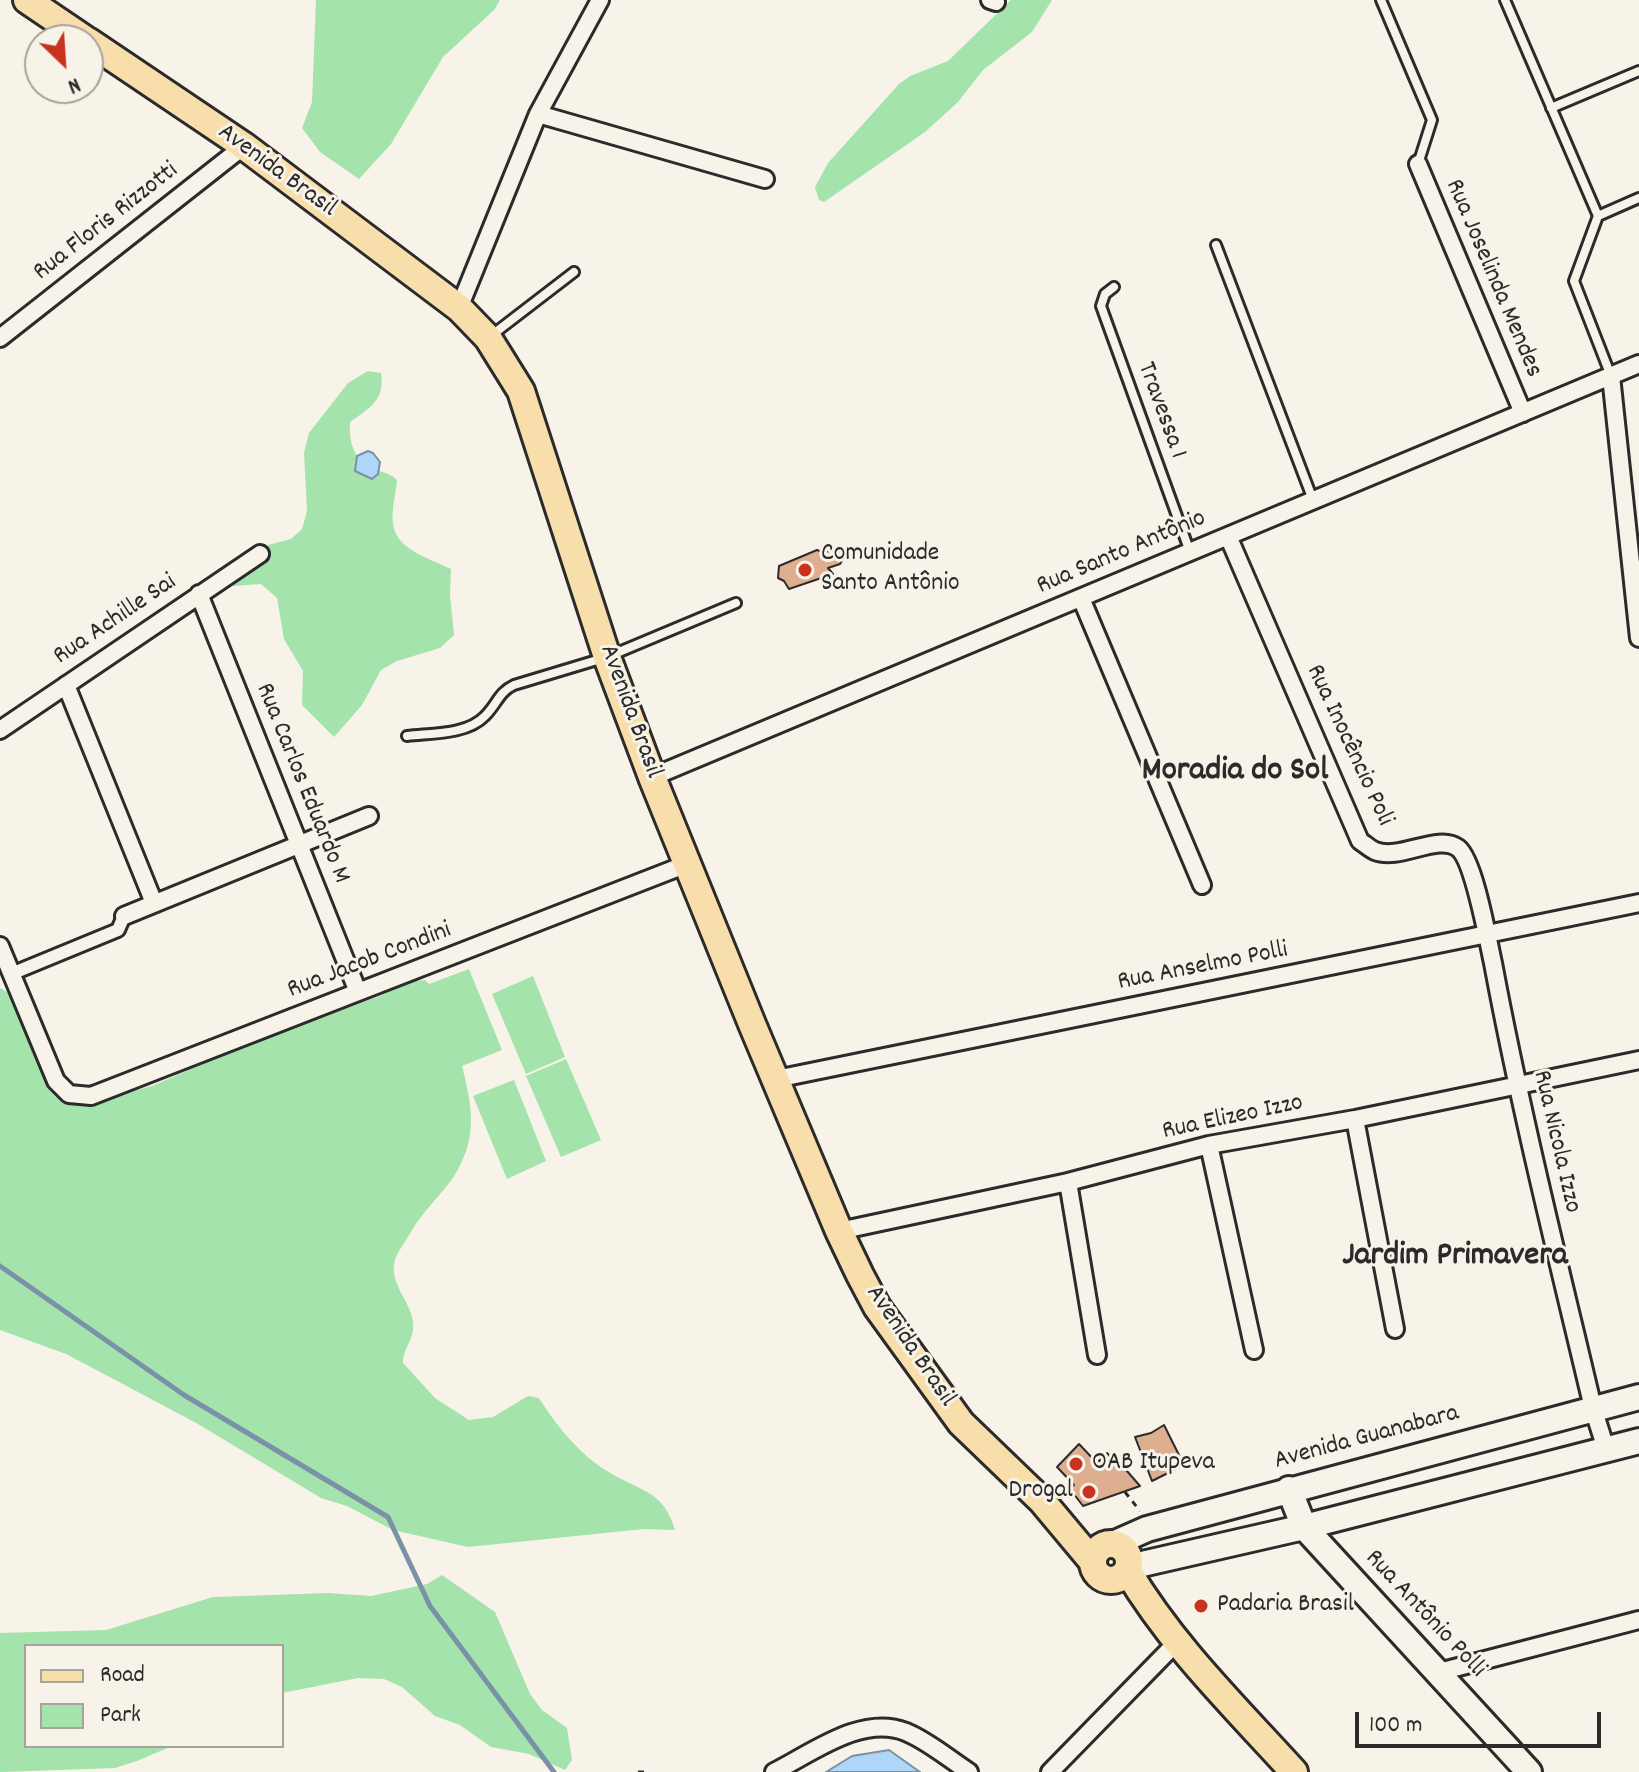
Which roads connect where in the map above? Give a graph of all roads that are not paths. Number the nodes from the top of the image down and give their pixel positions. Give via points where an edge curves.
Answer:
1 (27, 0) edge
2 (600, 0) edge
3 (1381, 0) edge
4 (1505, 0) edge
5 (62, 24) edge
6 (104, 52) edge
7 (1639, 71) edge
8 (1551, 108) junction
9 (538, 114) junction
10 (244, 146) junction
11 (1418, 164) joint
12 (765, 179) dead end
13 (1639, 198) edge
14 (1598, 216) junction
15 (1216, 245) dead end
16 (574, 272) dead end
17 (1114, 287) dead end
18 (459, 308) junction
19 (0, 338) edge
20 (488, 338) junction
21 (1639, 364) edge
22 (1611, 376) junction
23 (1523, 413) junction
24 (1314, 501) junction
25 (1228, 536) junction
26 (1190, 552) junction
27 (260, 554) dead end
28 (199, 594) junction
29 (1081, 598) junction
30 (736, 603) dead end
31 (1639, 638) edge
32 (607, 657) junction
33 (66, 685) junction
34 (0, 730) edge
35 (407, 736) dead end
36 (652, 777) junction
37 (369, 816) dead end
38 (299, 844) junction
39 (1458, 847) joint
40 (687, 864) junction
41 (1202, 885) dead end
42 (154, 903) junction
43 (1639, 903) edge
44 (124, 916) joint
45 (1487, 934) junction
46 (0, 946) edge
47 (11, 974) junction
48 (358, 992) junction
49 (1639, 1060) edge
50 (776, 1079) junction
51 (1516, 1086) junction
52 (1355, 1119) junction
53 (1209, 1145) junction
54 (1068, 1182) junction
55 (839, 1231) junction
56 (1395, 1329) dead end
57 (1254, 1350) dead end
58 (1097, 1355) dead end
59 (1639, 1397) edge
60 (1593, 1408) junction
61 (1639, 1441) edge
62 (1606, 1449) junction
63 (1289, 1489) junction
64 (1304, 1527) junction
65 (1112, 1561) junction
66 (1639, 1620) edge
67 (1176, 1643) junction
68 (1439, 1672) junction
69 (774, 1772) edge
70 (969, 1772) edge
71 (1050, 1772) edge
72 (1294, 1772) edge
73 (1529, 1772) edge

1 - 5 main road, Avenida Brasil
2 - 9 street
3 - 11 lane via 1432,120
4 - 8 lane
6 - 10 main road, Avenida Brasil
7 - 8 lane
8 - 14 lane
9 - 12 street
9 - 18 street
10 - 18 main road, Avenida Brasil
10 - 19 street, Rua Floris Rizzotti
11 - 23 street, Rua Joselinda Mendes
13 - 14 lane
14 - 22 lane via 1574,281
15 - 24 lane
16 - 20 lane
17 - 26 lane, Travessa 1 via 1101,306
18 - 20 main road, Avenida Brasil
20 - 32 main road, Avenida Brasil via 521,391
21 - 22 street, Rua Santo Antônio
22 - 23 street, Rua Santo Antônio
22 - 31 street
23 - 24 street, Rua Santo Antônio
24 - 25 street, Rua Santo Antônio
25 - 26 street, Rua Santo Antônio
25 - 39 street, Rua Inocêncio Poli via 1360,841 1387,853 1443,843
26 - 29 street, Rua Santo Antônio
27 - 28 street, Rua Achille Sai
28 - 33 street, Rua Achille Sai
28 - 38 street, Rua Carlos Eduardo M
29 - 36 street, Rua Santo Antônio
29 - 41 street
30 - 32 lane
32 - 35 lane via 504,690 482,719 467,728
32 - 36 main road, Avenida Brasil
33 - 34 street, Rua Achille Sai
33 - 42 street
36 - 40 main road, Avenida Brasil
37 - 38 street
38 - 42 street
38 - 48 street, Rua Carlos Eduardo M
39 - 45 street, Rua Nicola Izzo via 1468,861
40 - 48 street, Rua Jacob Condini
40 - 50 main road, Avenida Brasil
42 - 44 street
43 - 45 street, Rua Anselmo Polli
44 - 47 street via 118,930
45 - 50 street, Rua Anselmo Polli
45 - 51 street, Rua Nicola Izzo
46 - 47 street
47 - 48 street, Rua Jacob Condini via 56,1081 69,1094 91,1096
49 - 51 street, Rua Elizeo Izzo
50 - 55 main road, Avenida Brasil
51 - 52 street, Rua Elizeo Izzo
51 - 60 street, Rua Nicola Izzo
52 - 53 street, Rua Elizeo Izzo
52 - 56 street
53 - 54 street, Rua Elizeo Izzo
53 - 57 street
54 - 55 street, Rua Elizeo Izzo
54 - 58 street
55 - 65 main road, Avenida Brasil via 877,1307 961,1423
59 - 60 main road, Avenida Guanabara
60 - 62 street, Rua Nicola Izzo
60 - 63 main road, Avenida Guanabara
61 - 62 main road
62 - 64 main road
63 - 64 main road, Rua Antônio Polli
63 - 65 main road, Avenida Guanabara via 1147,1529
64 - 65 main road
64 - 68 main road, Rua Antônio Polli
65 - 67 main road, Avenida Brasil
66 - 68 street
67 - 71 street
67 - 72 main road, Avenida Brasil
68 - 73 main road, Rua Antônio Polli
69 - 70 street via 868,1729 906,1732

